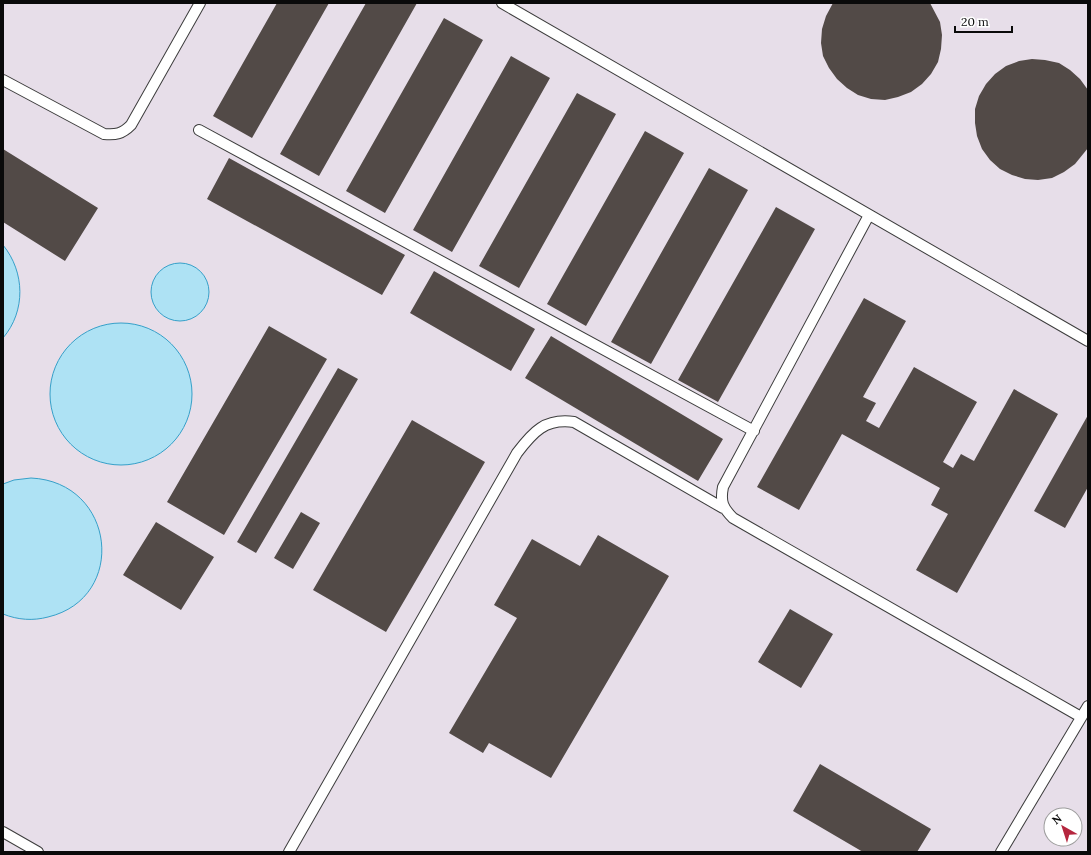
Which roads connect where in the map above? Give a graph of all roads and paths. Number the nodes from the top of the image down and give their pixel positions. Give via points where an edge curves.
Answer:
1 (200, 3) edge
2 (502, 3) edge
3 (3, 80) edge
4 (199, 130) dead end
5 (869, 215) junction
6 (1088, 341) edge
7 (754, 431) junction
8 (724, 508) junction
9 (1088, 706) edge
10 (1081, 717) junction
11 (3, 832) edge
12 (38, 852) edge
13 (289, 852) edge
14 (1001, 852) edge

1 - 3 lane via 130,125 116,135 104,134
2 - 5 lane
4 - 7 lane
5 - 6 lane
5 - 7 lane
7 - 8 lane via 723,488 721,498
8 - 10 lane via 733,518
8 - 13 lane via 574,422 560,420 544,425 531,435 517,453
9 - 10 lane
10 - 14 lane
11 - 12 lane

